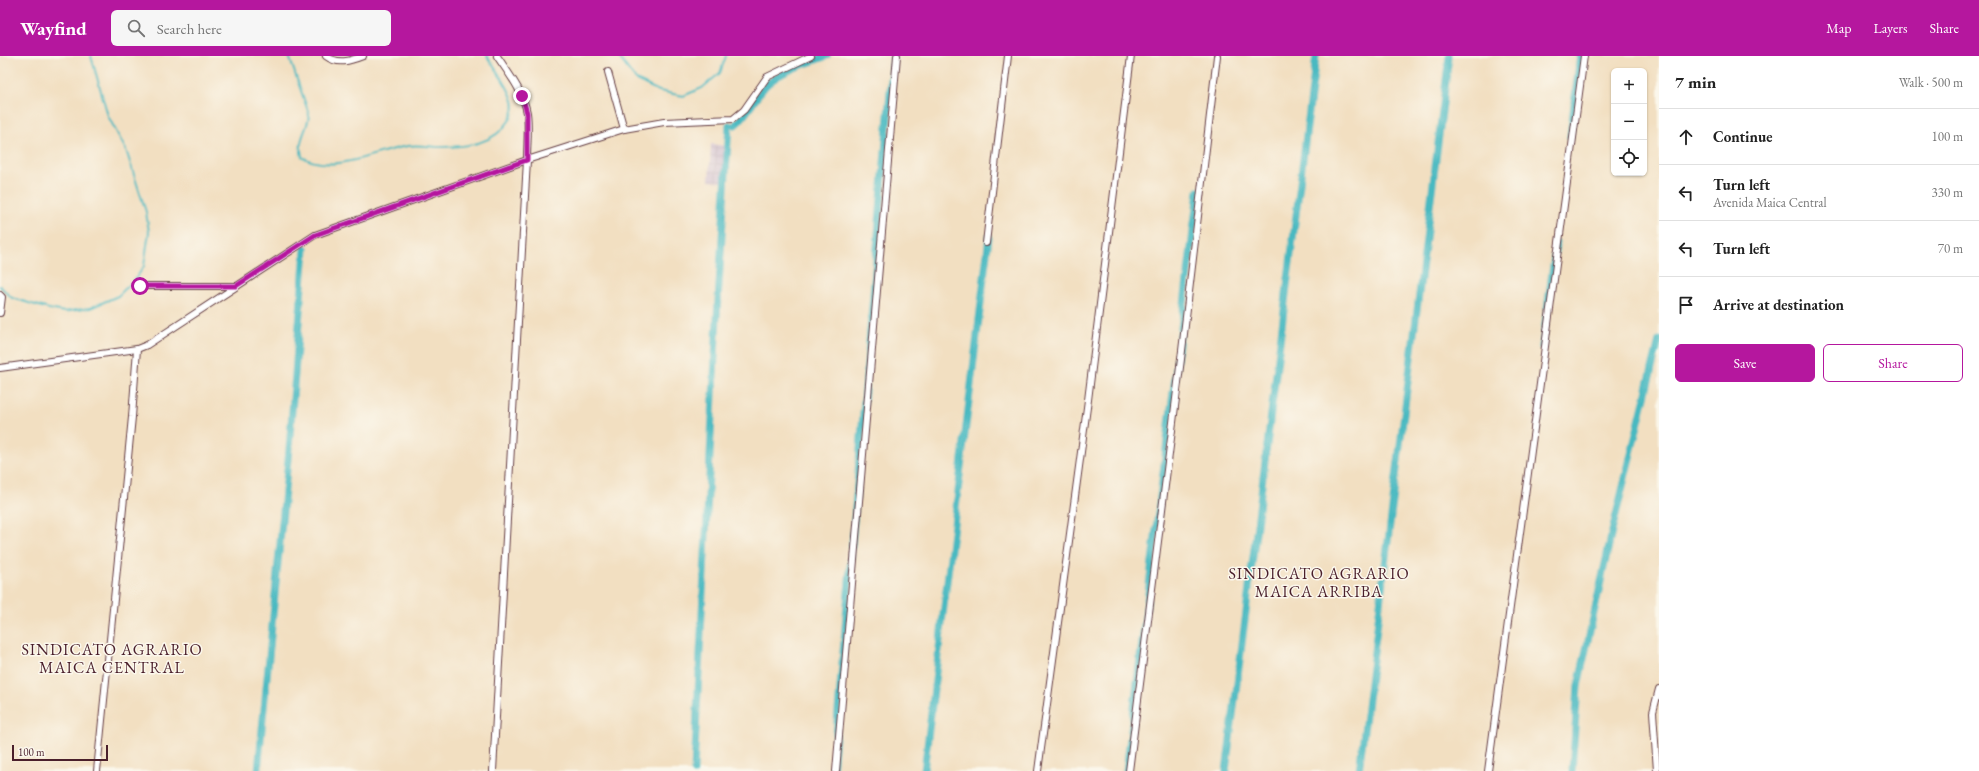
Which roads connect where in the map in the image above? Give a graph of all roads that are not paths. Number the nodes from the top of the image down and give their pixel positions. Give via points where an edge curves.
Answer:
1 (326, 56) edge
2 (363, 56) edge
3 (497, 56) edge
4 (811, 56) edge
5 (897, 56) edge
6 (1008, 56) edge
7 (1131, 56) edge
8 (1217, 56) edge
9 (1584, 56) edge
10 (333, 58) edge
11 (608, 72) dead end
12 (624, 129) junction
13 (527, 160) junction
14 (986, 243) dead end
15 (140, 286) dead end
16 (236, 286) junction
17 (0, 295) edge
18 (0, 313) edge
19 (137, 349) junction
20 (0, 368) edge
21 (1659, 688) edge
22 (97, 771) edge
23 (493, 771) edge
24 (836, 771) edge
25 (1038, 771) edge
26 (1129, 771) edge
27 (1488, 771) edge
28 (1657, 771) edge

1 - 10 street
2 - 10 street via 344,62
3 - 13 street via 522,96 527,113
4 - 12 street via 767,77 744,110 733,119 664,122
5 - 24 street
6 - 14 street
7 - 25 street
8 - 26 street
9 - 27 street
11 - 12 street
12 - 13 street
13 - 16 street via 315,235
13 - 23 street
15 - 16 street
16 - 19 street via 156,340
17 - 18 street
19 - 20 street
19 - 22 street
21 - 28 street via 1652,712

